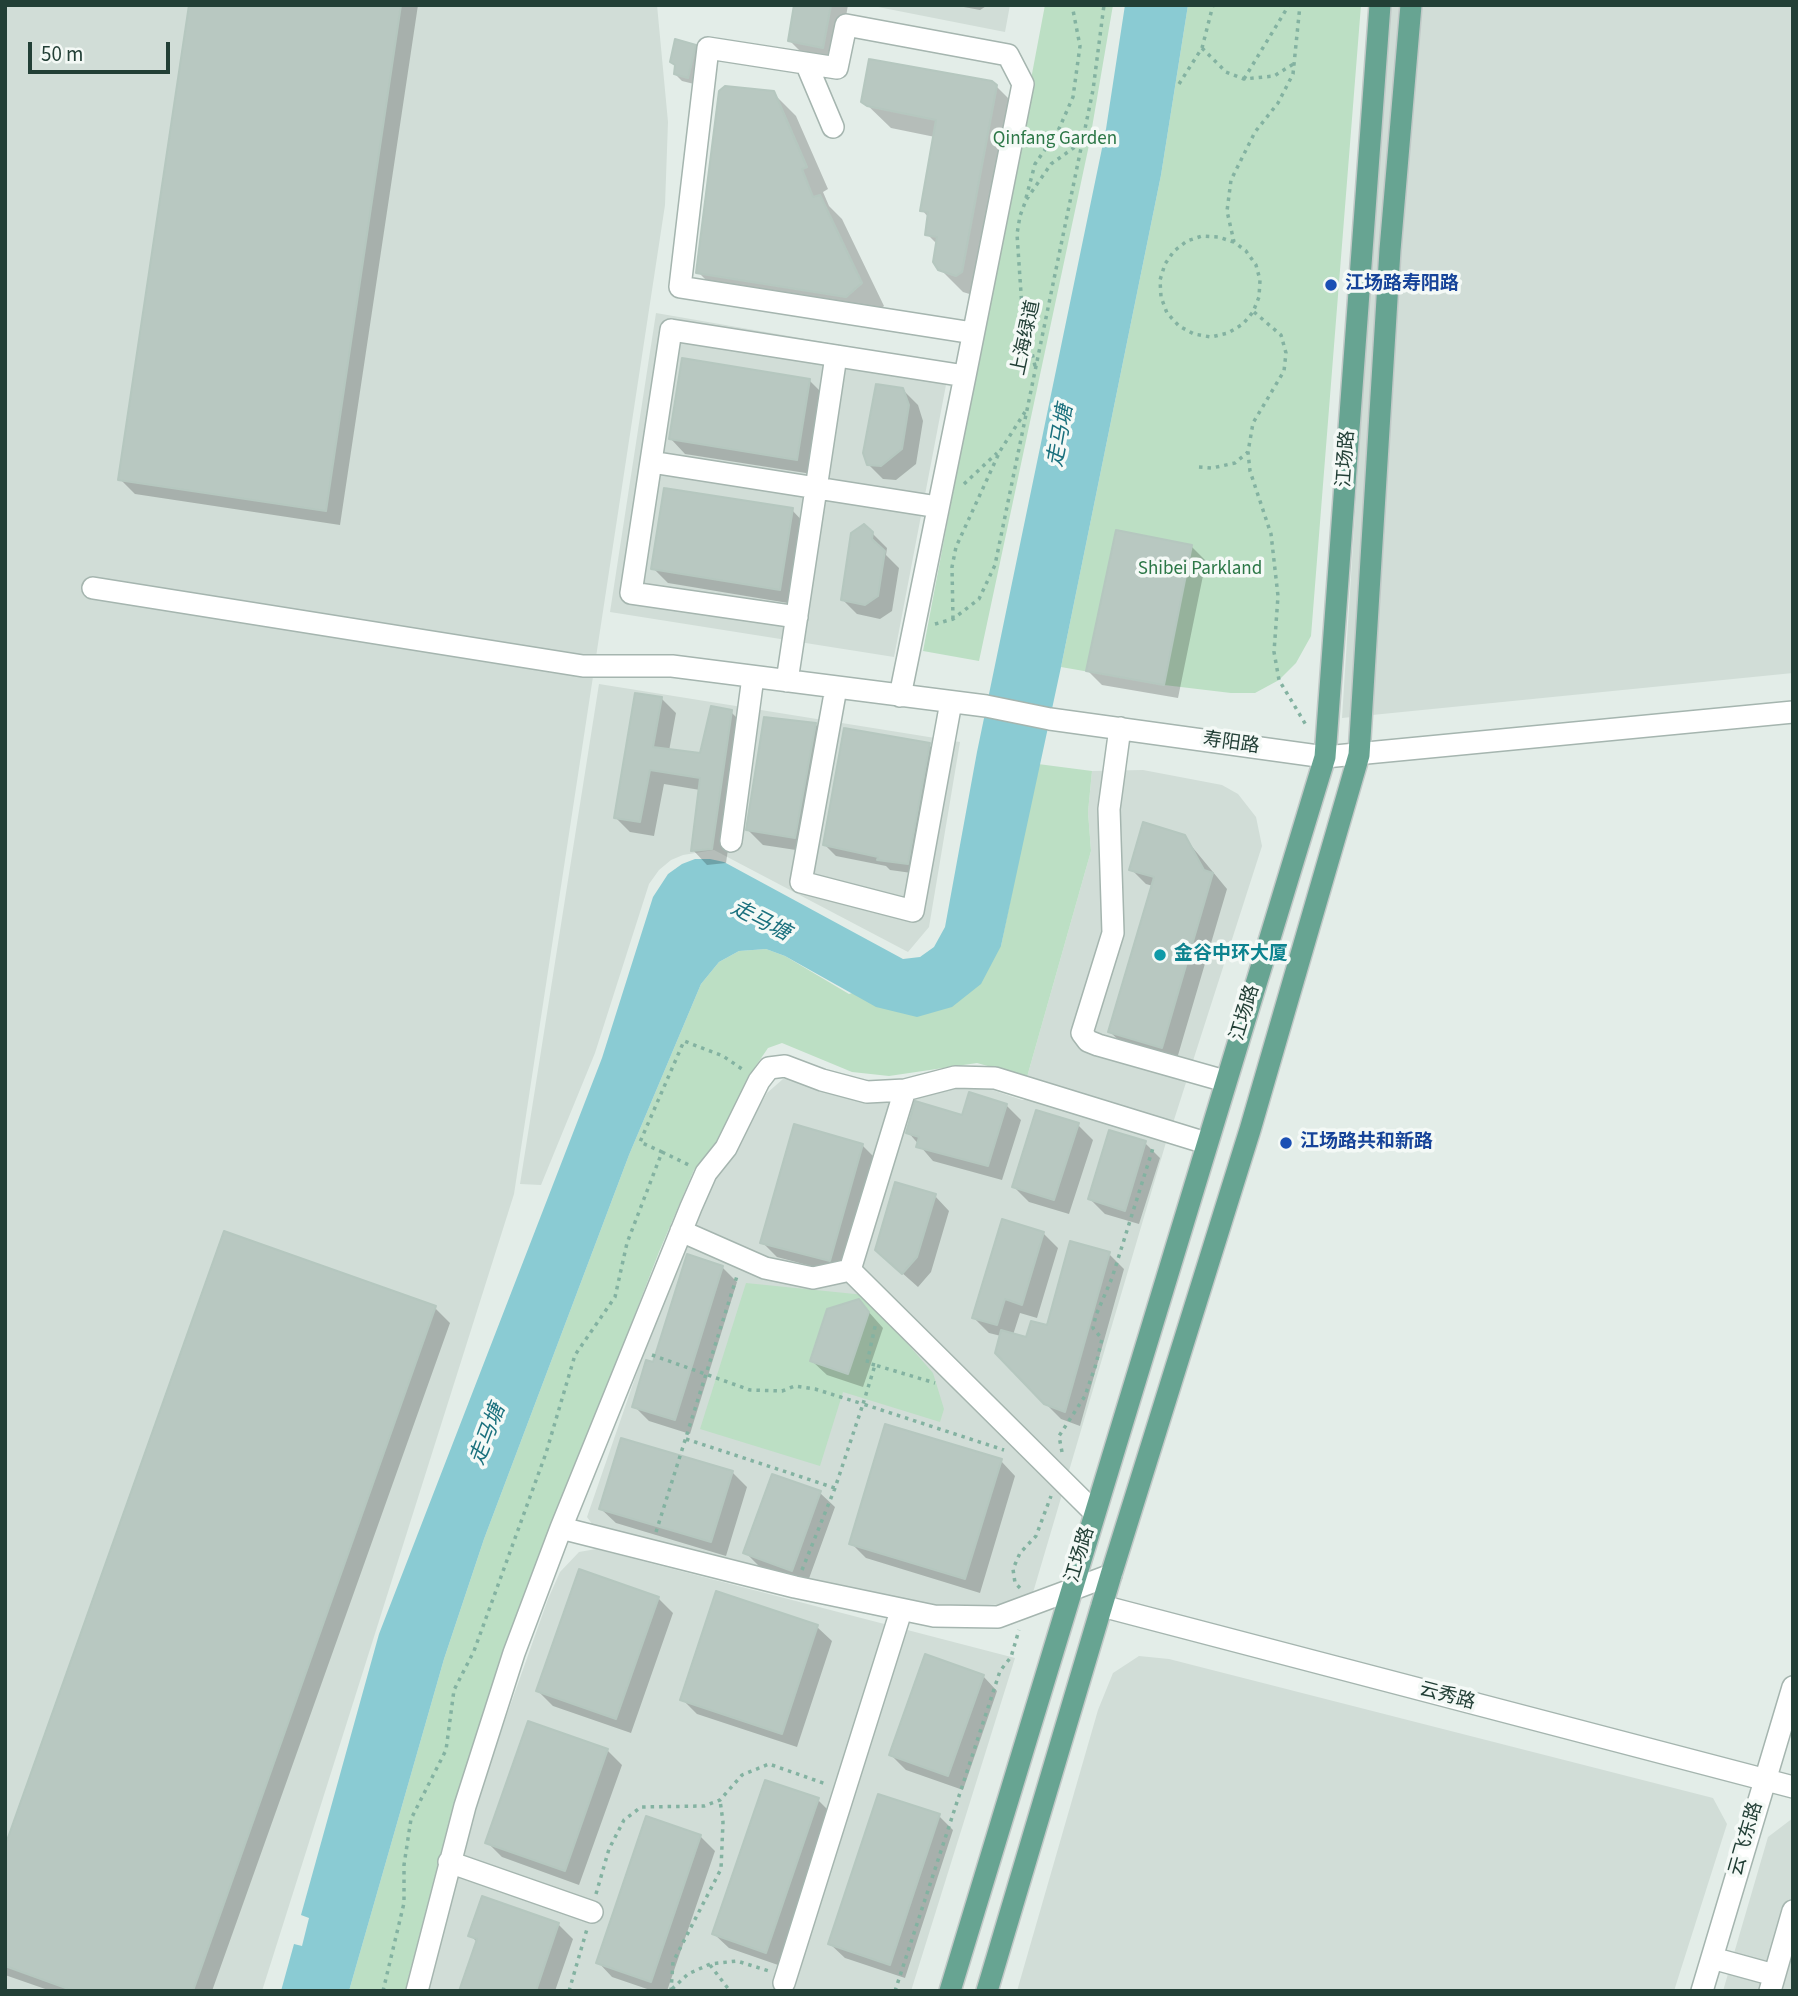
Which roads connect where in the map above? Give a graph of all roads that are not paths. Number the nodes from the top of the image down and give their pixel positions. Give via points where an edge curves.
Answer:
1 (1380, 5) edge
2 (1411, 5) edge
3 (848, 15) edge
4 (806, 63) junction
5 (833, 127) dead end
6 (890, 320) junction
7 (812, 321) dead end
8 (973, 333) junction
9 (836, 356) junction
10 (965, 376) junction
11 (651, 462) junction
12 (817, 487) junction
13 (939, 501) junction
14 (93, 588) dead end
15 (797, 617) junction
16 (753, 677) junction
17 (787, 681) junction
18 (836, 688) junction
19 (900, 696) junction
20 (951, 702) junction
21 (1793, 712) edge
22 (1120, 728) junction
23 (1359, 755) junction
24 (1325, 757) junction
25 (731, 841) dead end
26 (1225, 1081) junction
27 (905, 1090) junction
28 (1206, 1143) junction
29 (681, 1231) junction
30 (850, 1270) junction
31 (1094, 1512) junction
32 (561, 1528) junction
33 (1111, 1574) junction
34 (1071, 1590) junction
35 (1102, 1606) junction
36 (901, 1611) junction
37 (1793, 1687) edge
38 (1764, 1780) junction
39 (1793, 1787) edge
40 (449, 1862) junction
41 (1793, 1911) edge
42 (592, 1912) road end
43 (1712, 1958) junction
44 (784, 1983) road end
45 (1772, 1983) edge
46 (417, 1991) edge
47 (950, 1991) edge
48 (987, 1991) edge
49 (1702, 1991) edge

1 - 24 main road, 江场路
2 - 23 main road, 江场路 via 1390,250
3 - 4 street via 837,68
3 - 8 street via 1008,55 1023,84
4 - 5 street
4 - 6 street via 708,48 680,287
6 - 7 street via 888,333
6 - 8 street
8 - 10 street
9 - 10 street
9 - 11 street via 671,330
9 - 12 street
10 - 13 street
11 - 12 street
11 - 15 street via 631,593
12 - 13 street
12 - 15 street
13 - 19 street
14 - 16 street, 寿阳路 via 583,666 672,666
15 - 17 street
16 - 17 street, 寿阳路
16 - 25 street
17 - 18 street, 寿阳路
18 - 19 street, 寿阳路
18 - 20 street via 802,882 913,911
19 - 20 street, 寿阳路
20 - 22 street, 寿阳路
21 - 23 street, 寿阳路
22 - 24 street, 寿阳路
22 - 26 street via 1109,808 1113,933 1082,1033 1098,1045
23 - 24 street, 寿阳路
23 - 33 main road, 江场路 via 1250,1130
24 - 26 main road, 江场路
26 - 28 main road, 江场路
27 - 28 street via 955,1077 995,1079
27 - 29 street via 867,1092 785,1066 769,1068 736,1131 706,1173
27 - 30 street
28 - 31 main road, 江场路
29 - 30 street via 765,1268 813,1278
29 - 32 street
30 - 31 street
31 - 34 main road, 江场路
32 - 36 street
32 - 40 street via 514,1653
33 - 34 street
33 - 35 main road, 江场路
34 - 36 street via 998,1617
34 - 47 main road, 江场路
35 - 38 street, 云秀路
35 - 48 main road, 江场路
36 - 44 street
37 - 38 street, 云飞东路
38 - 39 street, 云秀路
38 - 43 street, 云飞东路
40 - 42 street
40 - 46 street
41 - 45 street
43 - 45 street
43 - 49 street, 云飞东路

